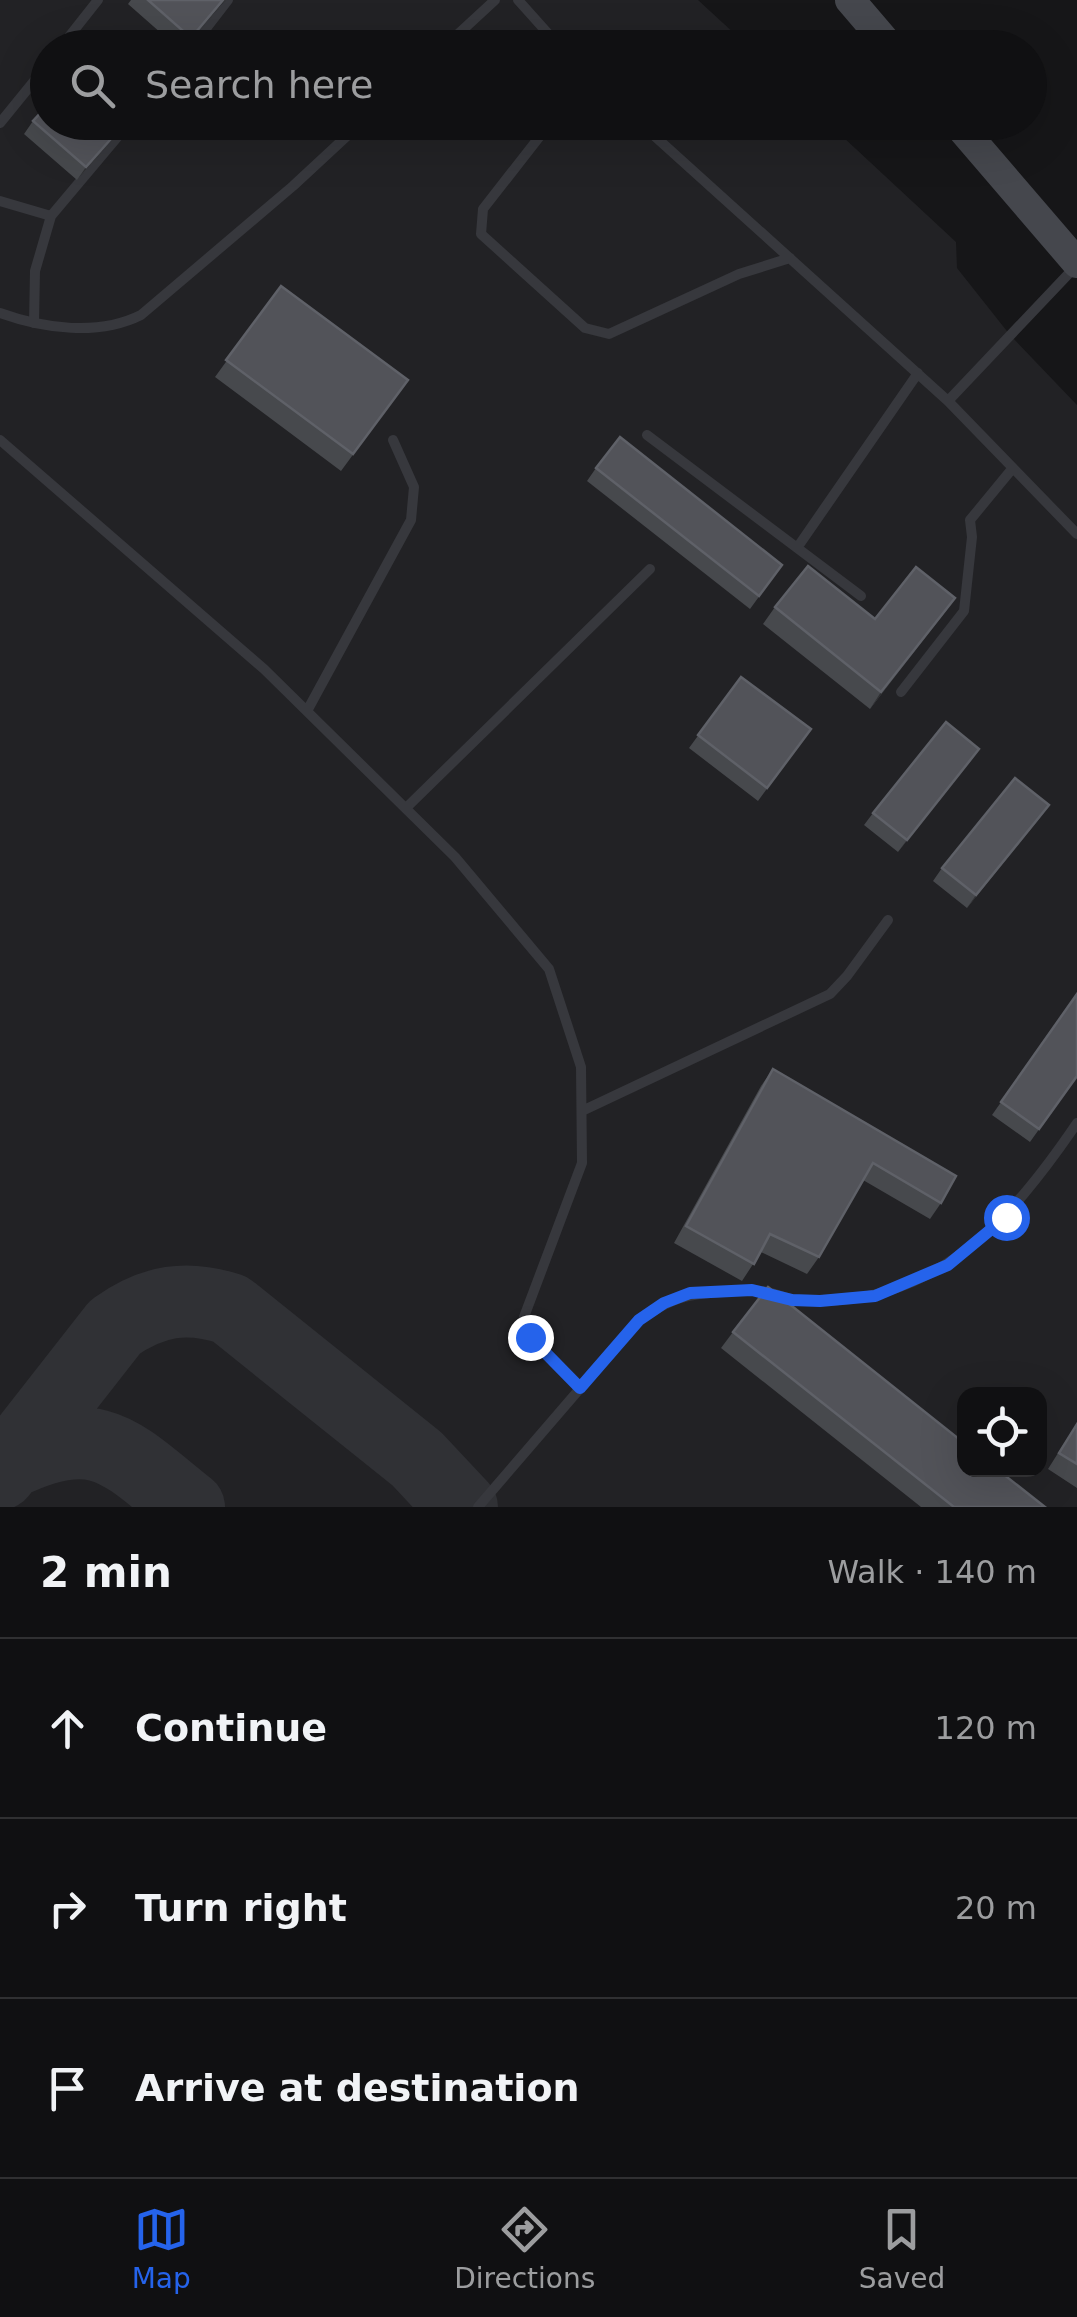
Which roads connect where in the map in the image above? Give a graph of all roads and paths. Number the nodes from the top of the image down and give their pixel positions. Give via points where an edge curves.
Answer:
1 (98, 0) edge
2 (228, 0) edge
3 (495, 0) edge
4 (518, 0) edge
5 (850, 0) edge
6 (74, 30) edge
7 (205, 30) edge
8 (462, 30) edge
9 (546, 30) edge
10 (876, 30) edge
11 (30, 86) edge
12 (0, 124) edge
13 (115, 140) edge
14 (343, 140) edge
15 (536, 140) edge
16 (658, 140) edge
17 (971, 140) edge
18 (0, 201) edge
19 (51, 216) junction
20 (790, 258) junction
21 (1077, 264) edge
22 (0, 313) edge
23 (34, 323) junction
24 (918, 372) junction
25 (948, 400) junction
26 (648, 434) dead end
27 (0, 440) edge
28 (393, 440) dead end
29 (1012, 470) junction
30 (1077, 534) edge
31 (797, 548) junction
32 (650, 570) dead end
33 (861, 596) dead end
34 (902, 692) edge
35 (307, 711) junction
36 (406, 808) junction
37 (888, 920) dead end
38 (582, 1111) junction
39 (1077, 1123) edge
40 (580, 1388) junction
41 (478, 1507) edge

1 - 6 lane
2 - 7 lane
3 - 8 lane
4 - 9 lane
5 - 10 main road
11 - 12 lane
13 - 19 lane
14 - 23 lane via 141,315 99,328
15 - 20 lane via 483,209 482,234 585,328 609,334
16 - 20 lane
17 - 21 main road
18 - 19 lane
19 - 23 lane via 35,271
20 - 24 lane
21 - 25 lane
22 - 23 lane
24 - 25 lane
24 - 31 lane
25 - 29 lane
26 - 31 lane
27 - 35 lane
28 - 35 lane via 414,487 411,520
29 - 30 lane
29 - 34 lane via 970,520 964,611
31 - 33 lane
32 - 36 lane
35 - 36 lane
36 - 38 lane via 548,969 581,1067
37 - 38 lane via 830,994
38 - 40 lane via 582,1163 524,1318 530,1337
39 - 40 lane via 1006,1217 948,1265 875,1296 820,1301 752,1290 690,1293 639,1320
40 - 41 lane

